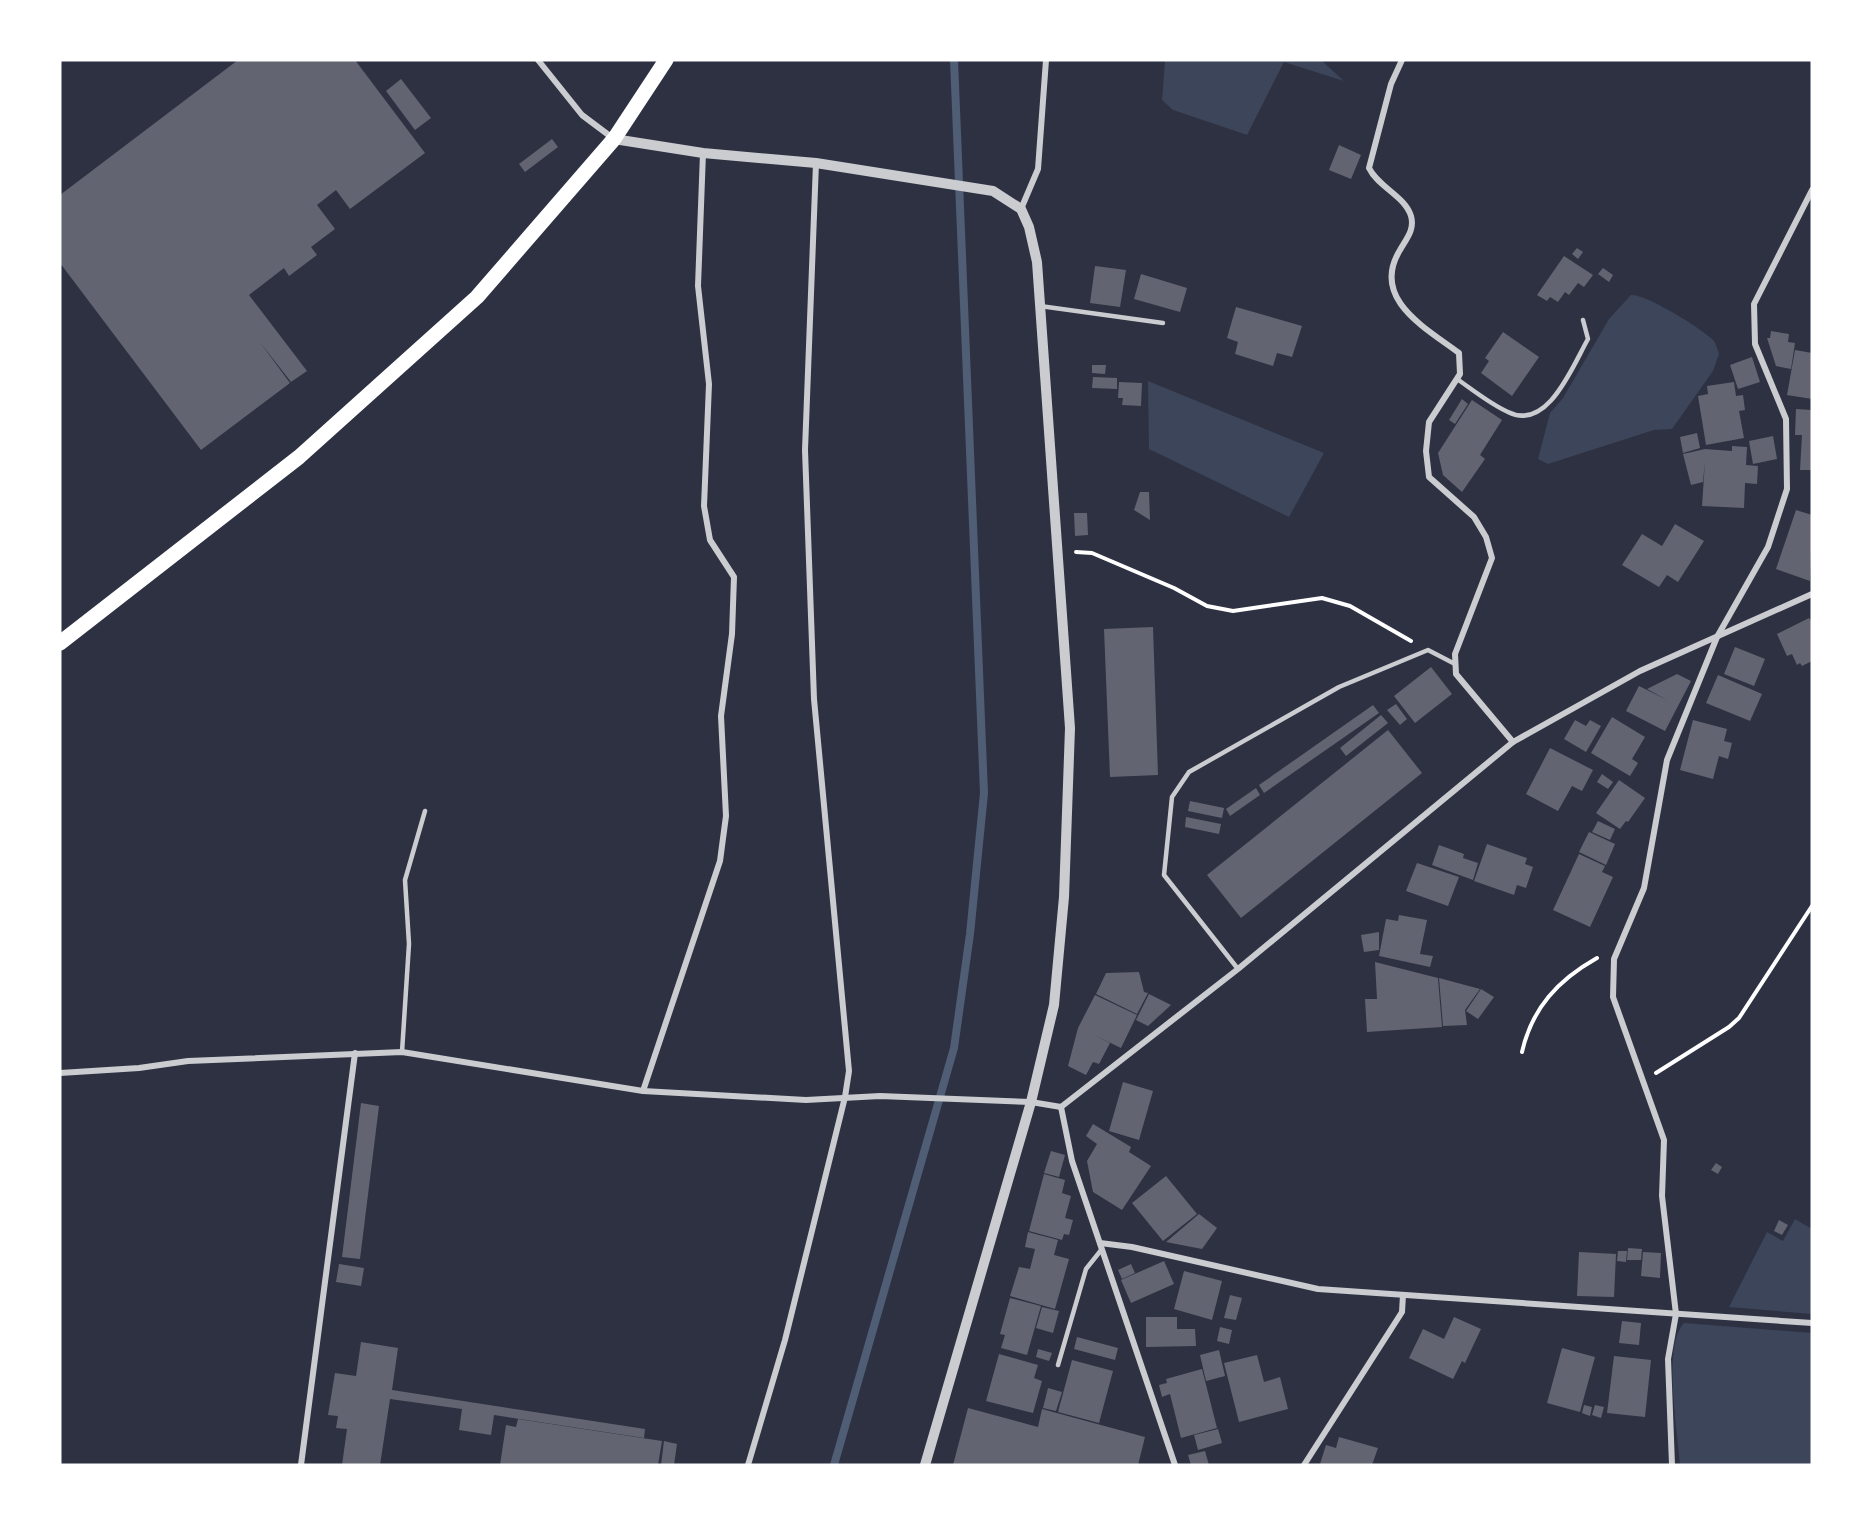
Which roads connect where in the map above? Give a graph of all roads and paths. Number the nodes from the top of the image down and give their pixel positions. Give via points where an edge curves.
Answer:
1 (538, 60) edge
2 (666, 60) edge
3 (1046, 60) edge
4 (1402, 60) edge
5 (614, 139) junction
6 (703, 153) junction
7 (816, 163) junction
8 (1812, 190) edge
9 (1021, 209) junction
10 (1040, 306) junction
11 (1583, 320) dead end
12 (1163, 323) dead end
13 (1457, 379) junction
14 (1059, 550) junction
15 (1812, 594) edge
16 (1717, 637) junction
17 (60, 643) edge
18 (1428, 650) junction
19 (1455, 664) junction
20 (1513, 742) junction
21 (425, 811) dead end
22 (1812, 906) edge
23 (1614, 959) junction
24 (1238, 969) junction
25 (402, 1052) junction
26 (1522, 1052) dead end
27 (355, 1053) junction
28 (60, 1074) edge
29 (1643, 1082) junction
30 (643, 1091) junction
31 (845, 1097) junction
32 (1031, 1102) junction
33 (1061, 1107) junction
34 (1101, 1246) junction
35 (1403, 1295) junction
36 (1676, 1314) junction
37 (1812, 1323) edge
38 (1058, 1365) dead end
39 (301, 1465) edge
40 (748, 1465) edge
41 (925, 1465) edge
42 (1174, 1465) edge
43 (1304, 1465) edge
44 (1672, 1465) edge

1 - 5 street via 582,115
2 - 5 main road
3 - 9 street via 1038,169
4 - 13 street via 1391,84 1369,168 1411,216 1412,230 1391,264 1391,284 1402,309 1459,353
5 - 6 street
5 - 17 main road via 477,297 299,457
6 - 7 street
6 - 30 street via 698,286 709,384 704,506 710,540 734,577 732,634 721,716 726,816 720,861
7 - 9 street via 993,191
7 - 31 street via 805,450 814,699 849,1071
8 - 16 street via 1754,304 1755,344 1786,419 1787,489 1768,547
9 - 10 street via 1037,262
10 - 12 lane
10 - 14 street
11 - 13 lane via 1587,339 1546,408 1519,416 1508,413
13 - 19 street via 1429,422 1425,451 1429,477 1474,517 1492,558 1455,654
14 - 18 path via 1092,553 1207,606 1224,610 1322,598 1350,606
14 - 32 street via 1070,728 1064,897 1053,1005
15 - 16 street
16 - 20 street via 1641,671
16 - 23 street via 1667,760 1644,888
18 - 19 lane
18 - 24 lane via 1339,687 1189,772 1172,796 1164,875
19 - 20 street via 1456,674
20 - 24 street
21 - 25 lane via 405,880 409,944
22 - 29 path via 1730,1028
23 - 26 path via 1596,958 1541,1003 1528,1027
23 - 29 street via 1613,997
24 - 33 street
25 - 27 street
25 - 30 street
27 - 28 street via 188,1061
27 - 39 street
29 - 36 street via 1664,1140 1662,1196
30 - 31 street via 807,1100
31 - 32 street
31 - 40 street via 785,1340
32 - 33 street
32 - 41 street
33 - 34 street via 1072,1161
34 - 35 street via 1132,1247 1318,1289
34 - 38 lane via 1086,1269
34 - 42 street
35 - 36 street
35 - 43 street via 1402,1312
36 - 37 street
36 - 44 street via 1668,1359

